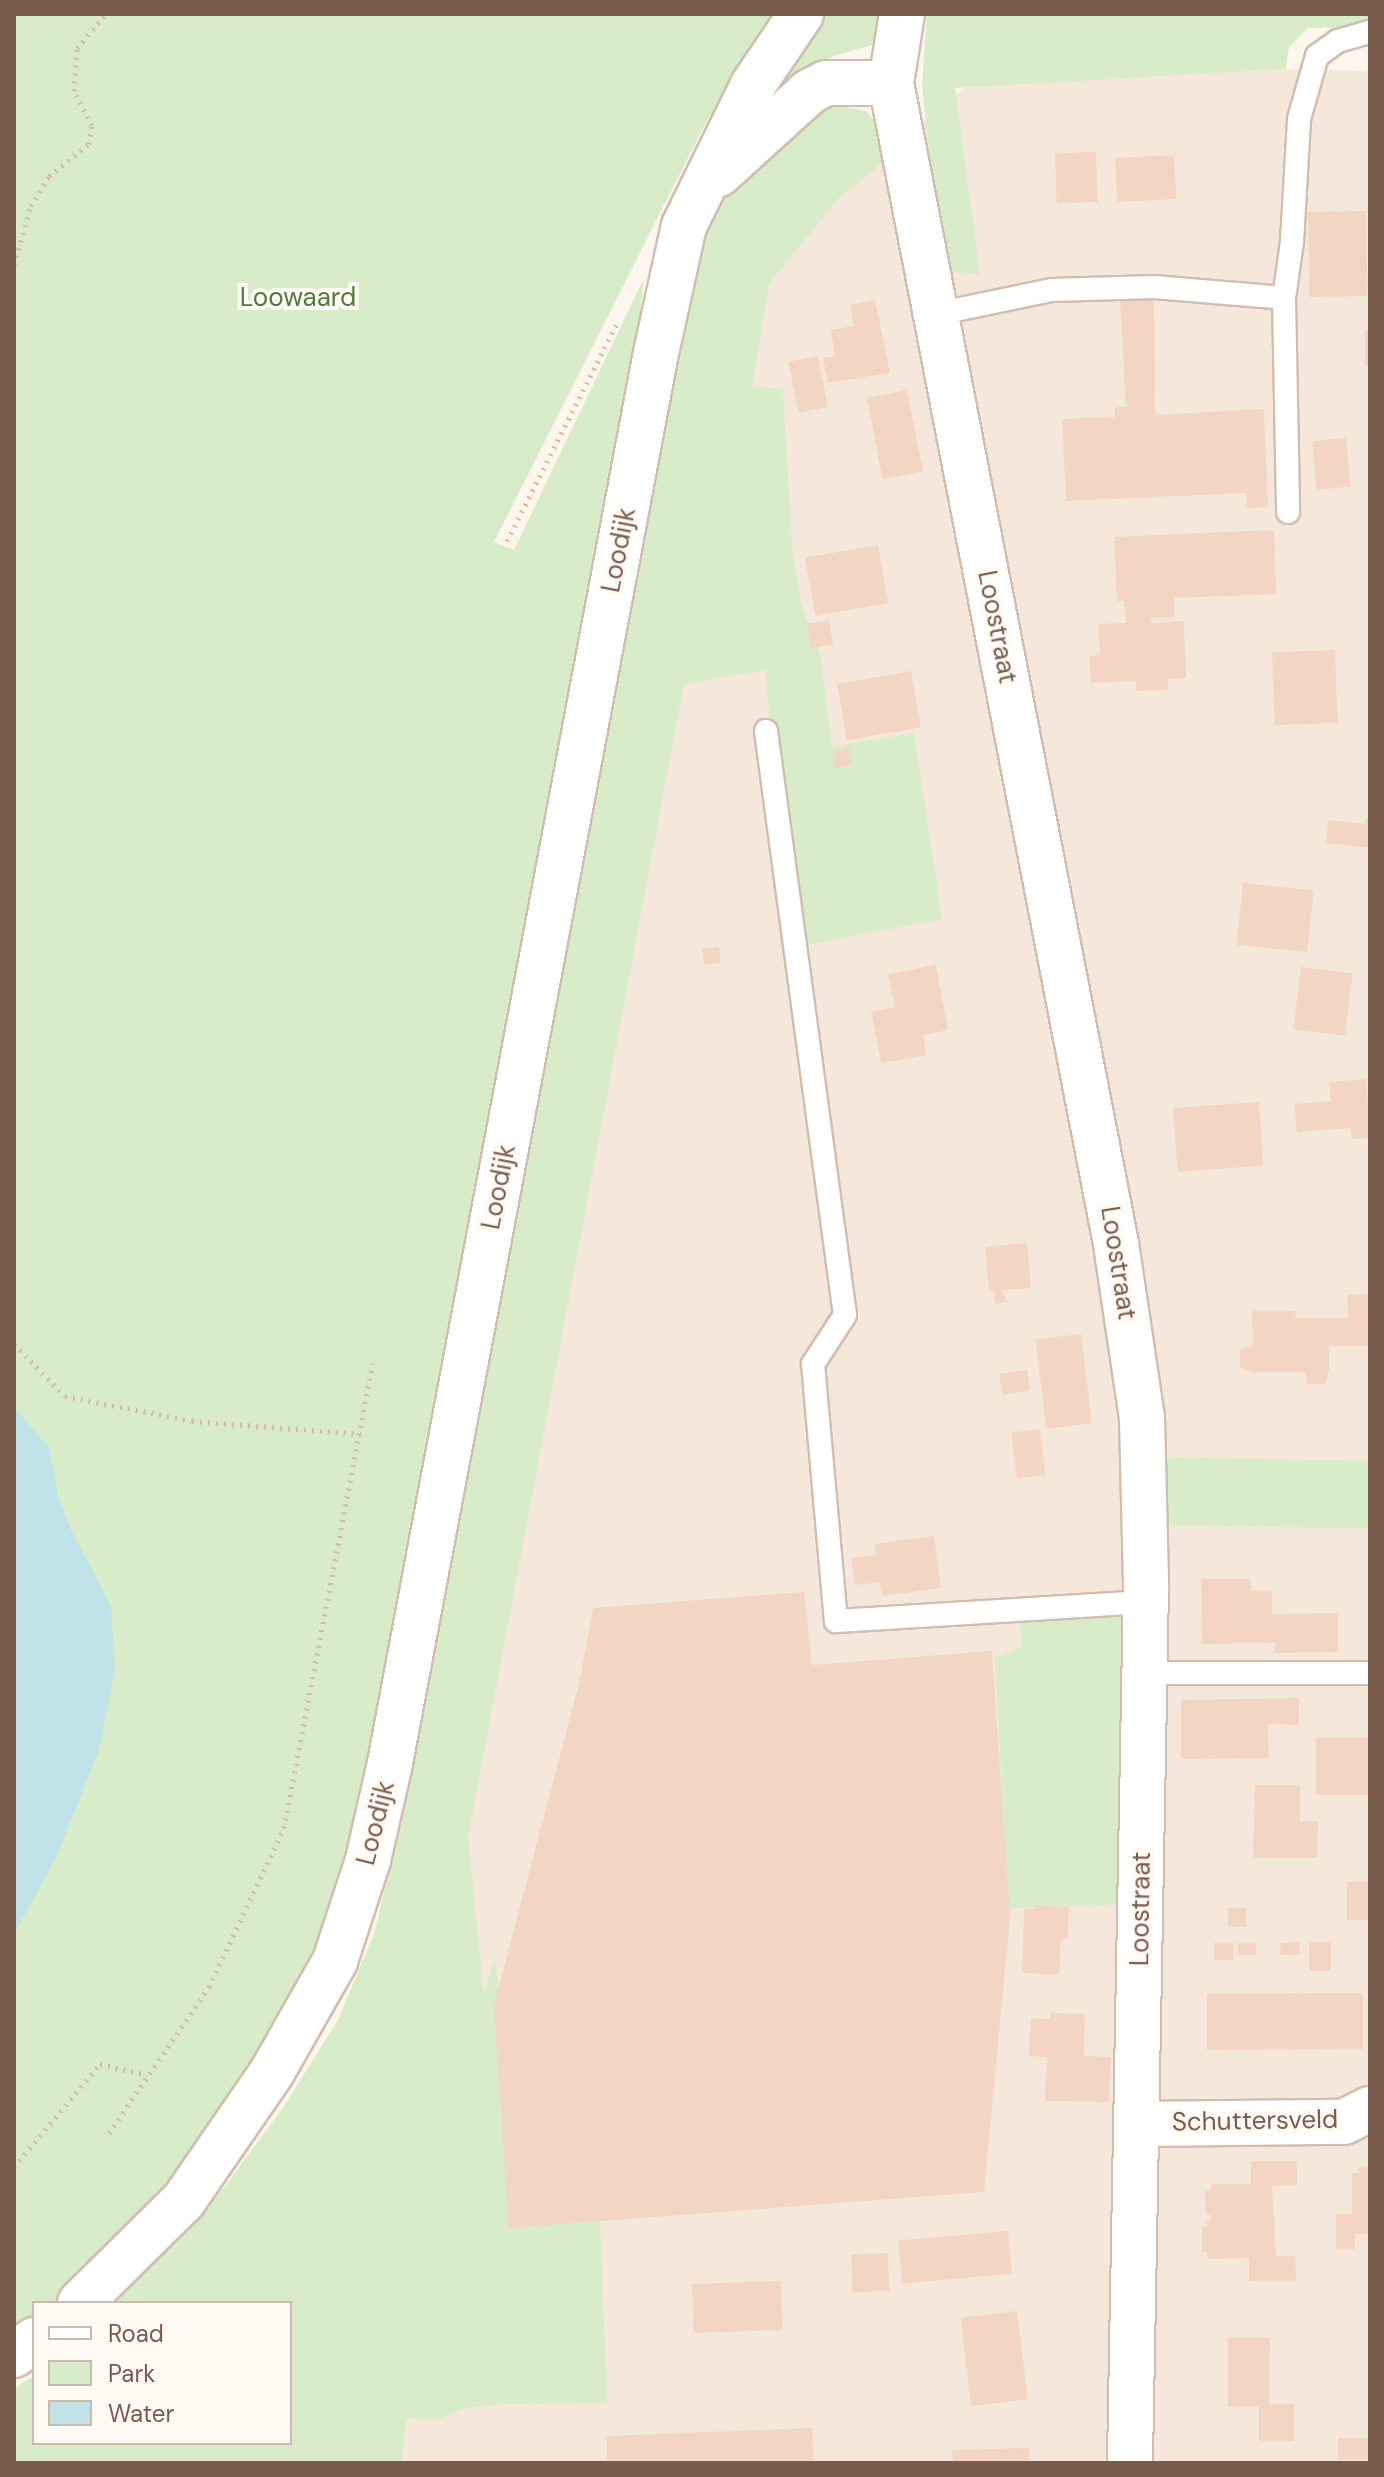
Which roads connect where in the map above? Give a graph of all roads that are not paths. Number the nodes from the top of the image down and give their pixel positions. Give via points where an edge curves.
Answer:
1 (801, 14) edge
2 (902, 14) edge
3 (1370, 32) edge
4 (891, 83) junction
5 (697, 195) junction
6 (1284, 298) junction
7 (936, 314) junction
8 (1288, 512) dead end
9 (766, 731) dead end
10 (1146, 1602) junction
11 (1145, 1673) junction
12 (1370, 1673) edge
13 (1370, 2109) edge
14 (1137, 2124) junction
15 (82, 2301) edge
16 (32, 2342) edge
17 (14, 2355) edge
18 (1130, 2463) edge

1 - 5 street, Loodijk via 753,85
2 - 4 street, Loostraat
3 - 6 lane via 1338,41 1317,56 1299,119
4 - 5 street via 843,81 809,92
4 - 7 street, Loostraat
5 - 15 street, Loodijk via 684,226 656,353 368,1860 335,1961 272,2072 184,2200
6 - 7 lane via 1154,287 1052,290
6 - 8 lane
7 - 10 street, Loostraat via 1116,1244 1142,1418
9 - 10 lane via 845,1315 813,1364 836,1621
10 - 11 street, Loostraat
11 - 12 lane
11 - 14 street, Loostraat
13 - 14 street, Schuttersveld via 1344,2122
14 - 18 street, Loostraat
16 - 17 street

